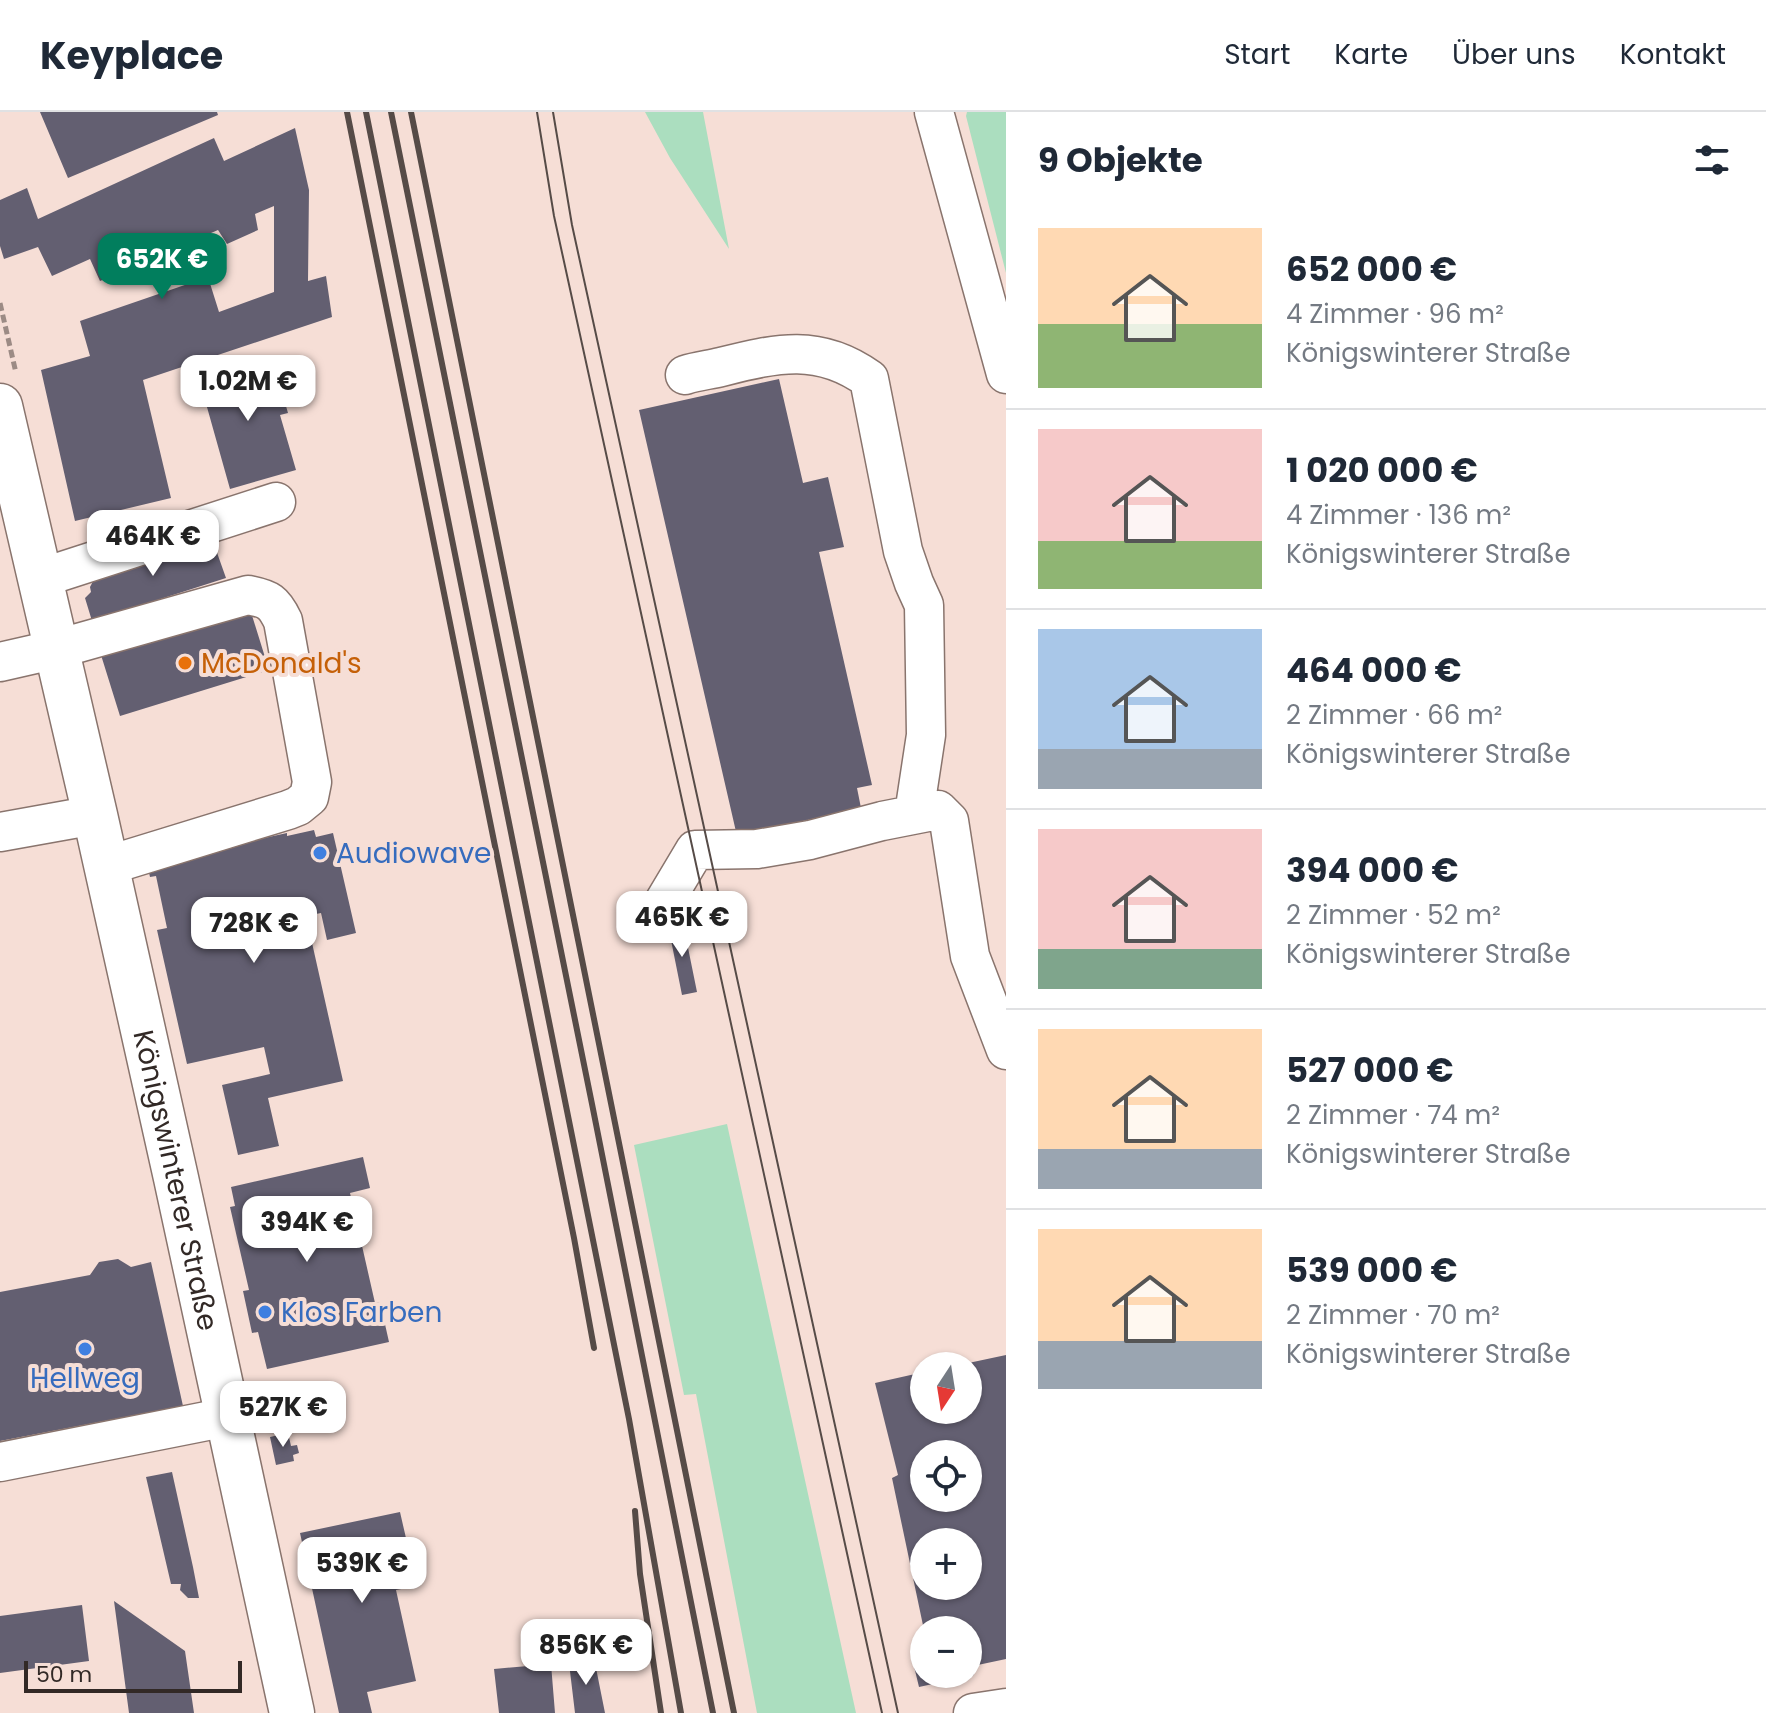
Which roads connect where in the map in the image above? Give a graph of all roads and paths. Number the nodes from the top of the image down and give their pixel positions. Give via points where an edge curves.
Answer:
1 (934, 112) edge
2 (1006, 374) edge
3 (685, 375) dead end
4 (0, 406) edge
5 (276, 502) dead end
6 (41, 578) junction
7 (57, 649) junction
8 (0, 662) edge
9 (914, 814) junction
10 (95, 815) junction
11 (0, 832) edge
12 (106, 866) junction
13 (658, 912) dead end
14 (1006, 1050) edge
15 (227, 1417) junction
16 (0, 1462) edge
17 (1006, 1708) edge
18 (292, 1713) edge
19 (973, 1713) edge

1 - 2 street
3 - 9 street via 775,354 803,354 838,362 869,379 903,551 924,605 926,735
4 - 6 main road, Königswinterer Straße
5 - 6 street
6 - 7 main road, Königswinterer Straße
7 - 8 street
7 - 10 main road, Königswinterer Straße
7 - 12 street via 248,595 275,605 283,621 312,782 309,797 288,810
9 - 13 street via 757,849 695,850
9 - 14 street via 938,810 949,821 978,1001
10 - 11 street
10 - 12 main road, Königswinterer Straße
12 - 15 main road, Königswinterer Straße
15 - 16 street
15 - 18 main road, Königswinterer Straße
17 - 19 street

